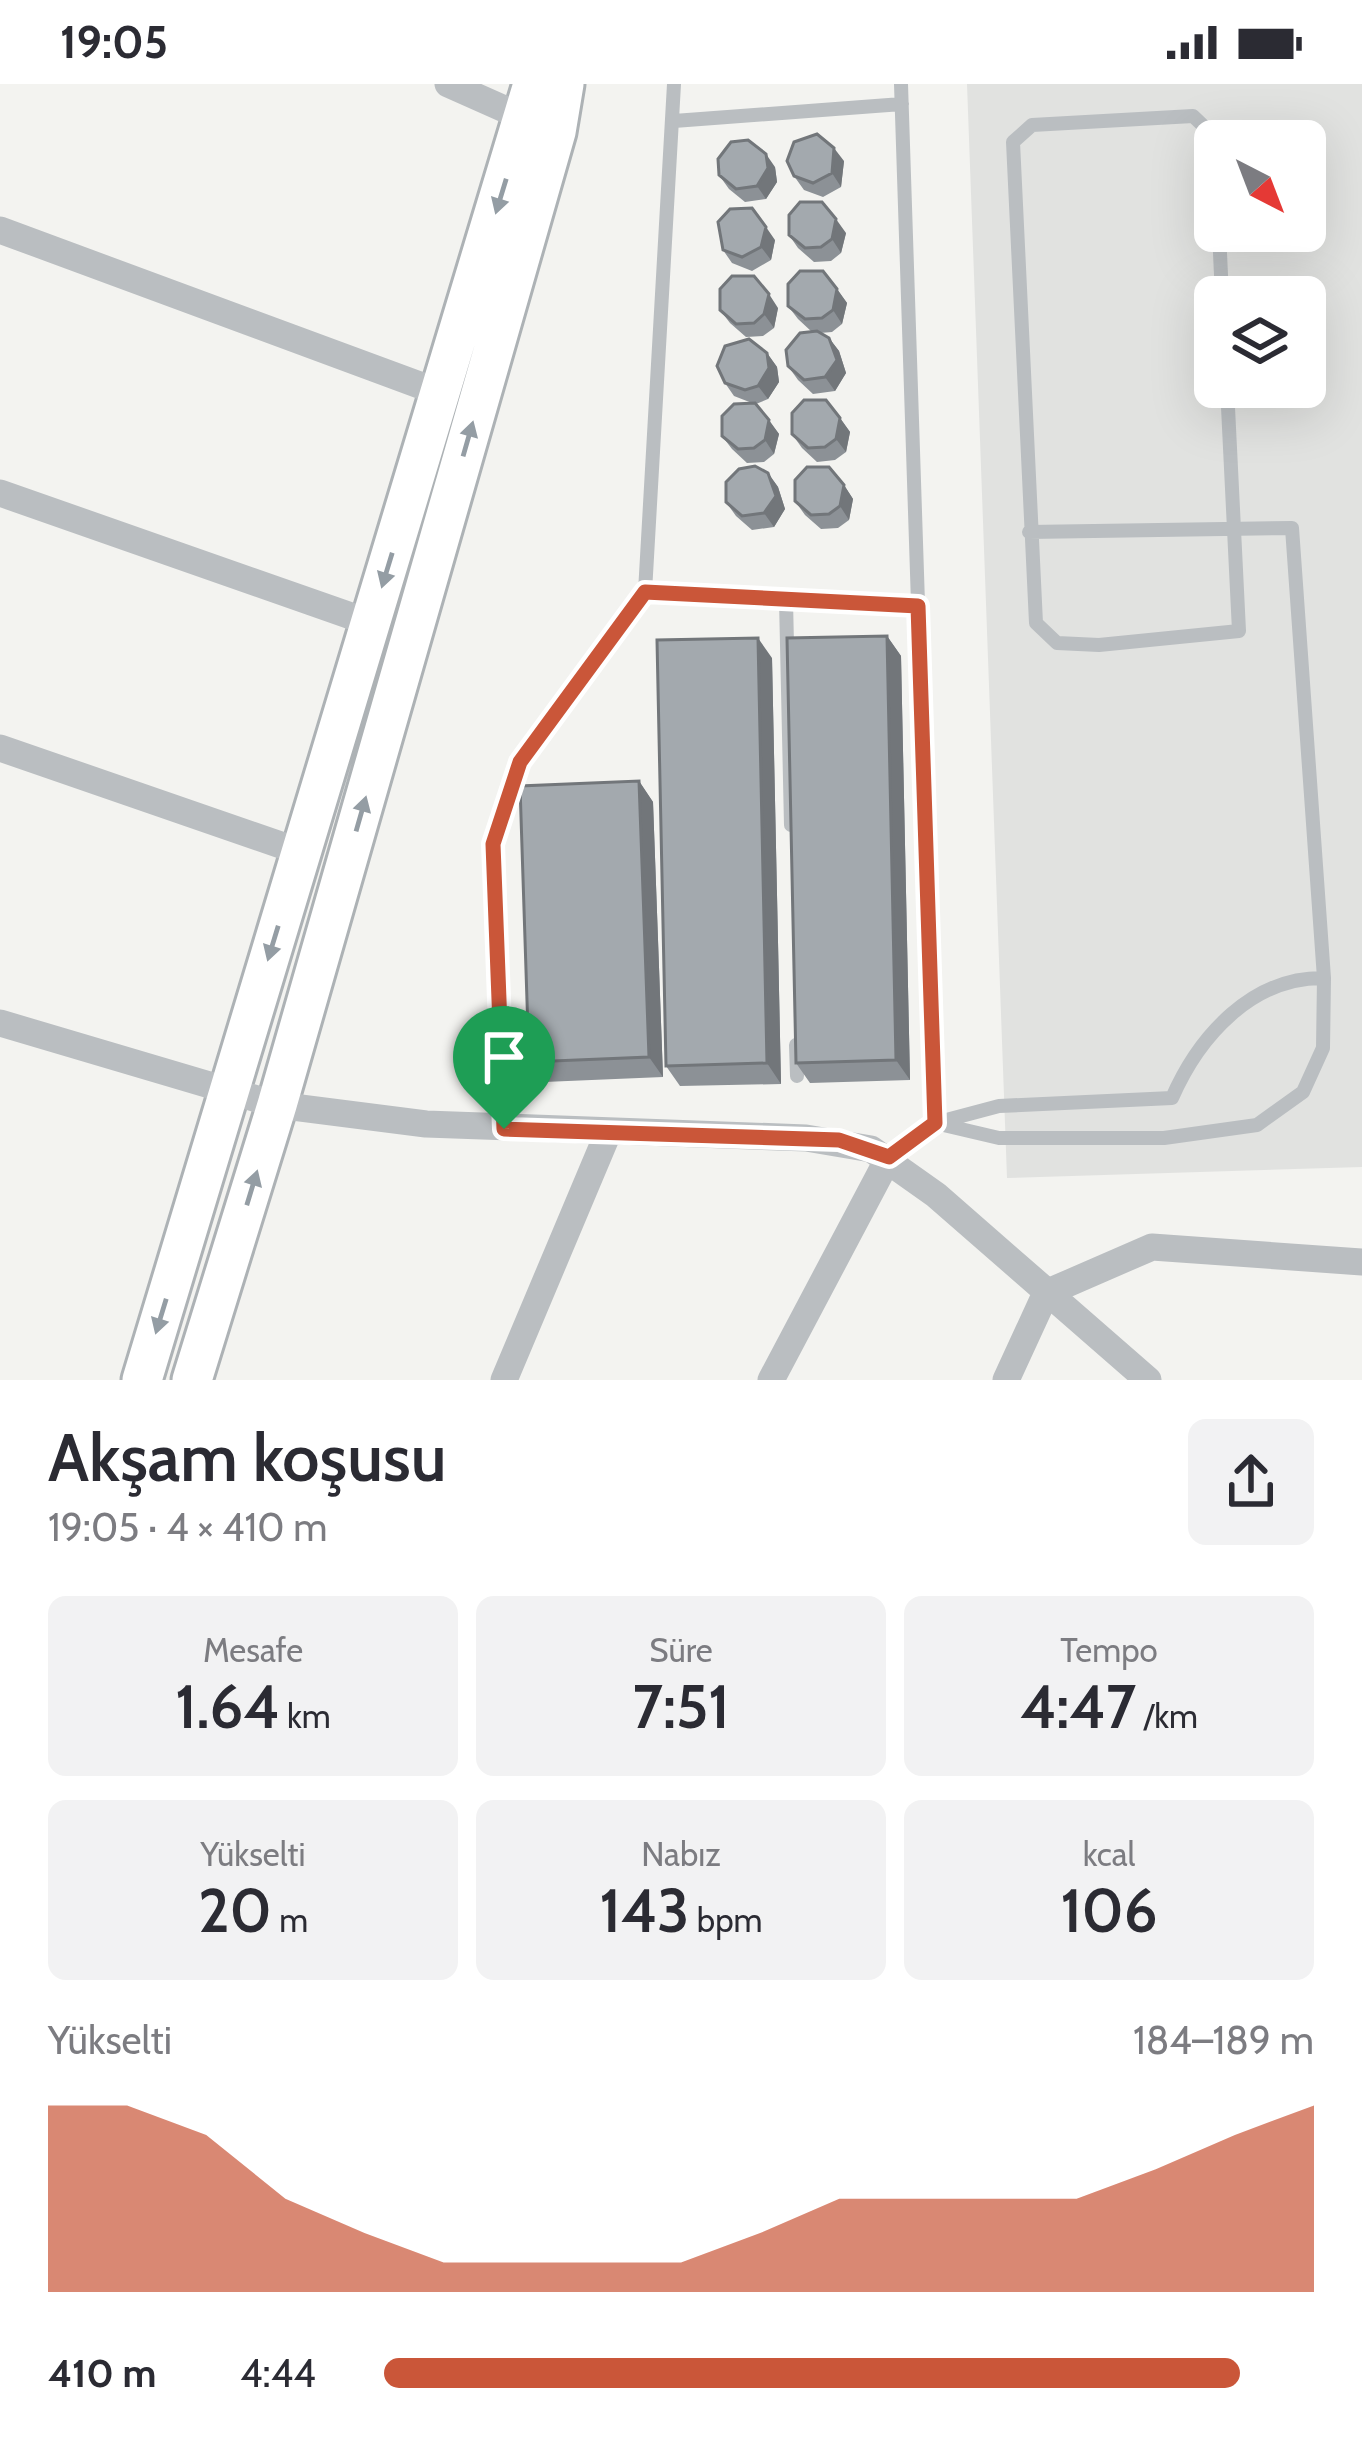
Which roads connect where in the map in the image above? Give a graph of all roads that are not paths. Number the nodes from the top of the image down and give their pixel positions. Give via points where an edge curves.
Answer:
1 (448, 84) edge
2 (565, 84) edge
3 (674, 84) edge
4 (901, 84) edge
5 (902, 104) junction
6 (537, 111) edge
7 (1197, 120) edge
8 (674, 121) junction
9 (1, 232) edge
10 (441, 393) junction
11 (1228, 408) edge
12 (0, 493) edge
13 (1234, 529) junction
14 (1029, 532) junction
15 (645, 592) junction
16 (786, 600) junction
17 (918, 606) junction
18 (371, 623) junction
19 (0, 748) edge
20 (791, 838) edge
21 (301, 852) junction
22 (1324, 978) junction
23 (0, 1023) edge
24 (796, 1028) edge
25 (797, 1076) edge
26 (228, 1092) junction
27 (278, 1105) junction
28 (935, 1123) junction
29 (504, 1129) junction
30 (608, 1132) junction
31 (889, 1157) junction
32 (1362, 1262) edge
33 (1046, 1294) junction
34 (142, 1380) edge
35 (192, 1380) edge
36 (504, 1380) edge
37 (770, 1380) edge
38 (1006, 1380) edge
39 (1148, 1380) edge

1 - 6 street
2 - 6 main road
3 - 8 lane
4 - 5 lane
5 - 8 lane
5 - 17 lane
6 -> 10 main road
27 -> 6 main road
7 - 14 lane via 1032,124 1013,142
8 - 15 lane
9 - 10 street
10 -> 18 main road
11 - 13 lane
12 - 18 street
13 - 14 lane
13 - 14 lane via 1239,631 1099,645 1058,643 1036,622
13 - 22 lane via 1292,528
15 - 16 lane
15 - 29 lane via 520,762 493,844
16 - 17 lane
16 - 20 lane
17 - 28 lane
18 - 21 main road
19 - 21 street
21 -> 26 main road
22 - 28 lane via 1292,977 1258,993 1208,1036 1172,1098 999,1106
22 - 28 lane via 1323,1048 1304,1093 1257,1125 1163,1138 999,1138
23 - 26 street
24 - 25 lane
26 - 27 street
26 -> 34 main road
27 - 29 street
35 -> 27 main road
28 - 31 lane
29 - 30 street
30 - 31 street via 839,1140
30 - 36 street
31 - 33 street
31 - 37 street
32 - 33 street via 1152,1247
33 - 38 street
33 - 39 street

